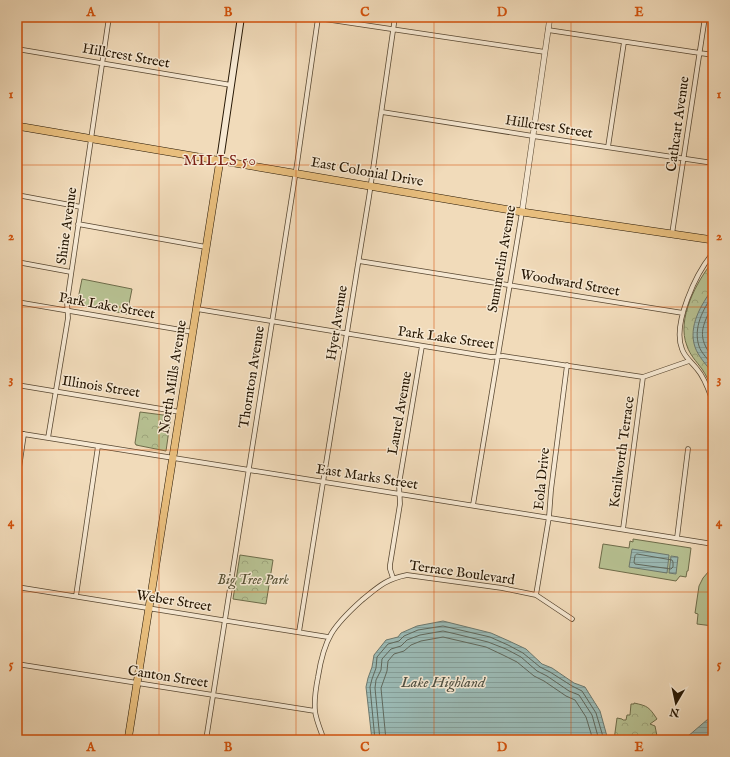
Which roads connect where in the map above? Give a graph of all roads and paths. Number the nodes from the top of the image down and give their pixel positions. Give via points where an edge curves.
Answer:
1 (109, 17) edge
2 (242, 17) edge
3 (311, 17) edge
4 (395, 17) edge
5 (550, 17) edge
6 (705, 17) edge
7 (318, 18) junction
8 (394, 29) junction
9 (548, 30) junction
10 (624, 42) junction
11 (17, 49) edge
12 (545, 52) junction
13 (699, 53) junction
14 (713, 55) edge
15 (102, 63) junction
16 (231, 85) junction
17 (382, 112) junction
18 (17, 126) edge
19 (533, 136) junction
20 (90, 138) junction
21 (608, 147) junction
22 (684, 158) junction
23 (220, 160) junction
24 (713, 163) edge
25 (296, 173) junction
26 (371, 186) junction
27 (17, 196) edge
28 (81, 206) junction
29 (522, 212) junction
30 (78, 224) junction
31 (672, 234) junction
32 (713, 240) edge
33 (207, 247) junction
34 (713, 253) edge
35 (359, 261) junction
36 (17, 262) edge
37 (71, 272) junction
38 (510, 284) junction
39 (17, 302) edge
40 (197, 309) junction
41 (68, 310) junction
42 (682, 313) junction
43 (272, 322) junction
44 (194, 332) junction
45 (346, 334) junction
46 (422, 346) junction
47 (497, 356) junction
48 (689, 361) junction
49 (567, 365) junction
50 (643, 377) junction
51 (17, 385) edge
52 (56, 391) junction
53 (713, 402) edge
54 (181, 412) junction
55 (17, 433) edge
56 (24, 434) junction
57 (48, 438) junction
58 (98, 446) junction
59 (688, 449) dead end
60 (174, 458) junction
61 (249, 469) junction
62 (323, 481) junction
63 (17, 482) edge
64 (399, 494) junction
65 (473, 505) junction
66 (549, 517) junction
67 (623, 529) junction
68 (677, 538) junction
69 (713, 544) edge
70 (393, 578) junction
71 (17, 587) edge
72 (536, 595) junction
73 (76, 596) junction
74 (149, 608) junction
75 (572, 619) dead end
76 (225, 620) junction
77 (299, 632) junction
78 (328, 637) junction
79 (17, 664) edge
80 (138, 683) junction
81 (214, 695) junction
82 (315, 710) junction
83 (128, 740) edge
84 (206, 740) edge
85 (324, 740) edge

1 - 15 street, Shine Avenue
2 - 16 main road, North Mills Avenue
3 - 7 street
4 - 8 street, Hyer Avenue
5 - 9 street, Summerlin Avenue
6 - 13 street, Cathcart Avenue
7 - 8 street
7 - 25 street, Thornton Avenue
8 - 12 street
8 - 17 street, Hyer Avenue
9 - 10 street
9 - 12 street, Summerlin Avenue
10 - 13 street
10 - 21 street
11 - 15 street, Hillcrest Street
12 - 19 street, Summerlin Avenue
13 - 14 street
13 - 22 street, Cathcart Avenue
15 - 16 street, Hillcrest Street
15 - 20 street, Shine Avenue
16 - 23 main road, North Mills Avenue
17 - 19 street, Hillcrest Street
17 - 26 street, Hyer Avenue
18 - 20 main road, East Colonial Drive
19 - 21 street, Hillcrest Street
19 - 29 street, Summerlin Avenue
20 - 23 main road, East Colonial Drive
20 - 28 street, Shine Avenue
21 - 22 street, Hillcrest Street
22 - 24 street, Hillcrest Street
22 - 31 street, Cathcart Avenue
23 - 25 main road, East Colonial Drive
23 - 33 main road, North Mills Avenue
25 - 26 main road, East Colonial Drive
25 - 43 street, Thornton Avenue
26 - 29 main road, East Colonial Drive
26 - 35 street, Hyer Avenue
27 - 28 street
28 - 30 street, Shine Avenue
29 - 31 main road, East Colonial Drive
29 - 38 street, Summerlin Avenue
30 - 33 street
30 - 37 street, Shine Avenue
31 - 32 main road, East Colonial Drive
33 - 40 main road, North Mills Avenue
34 - 42 street via 692,288
35 - 38 street, Woodward Street
35 - 45 street, Hyer Avenue
36 - 37 street
37 - 41 street, Shine Avenue
38 - 42 street, Woodward Street
38 - 47 street, Summerlin Avenue
39 - 41 street, Park Lake Street
40 - 43 street, Park Lake Street
40 - 44 main road, North Mills Avenue
41 - 44 street, Park Lake Street
41 - 52 street, Shine Avenue
42 - 48 street via 680,341
43 - 45 street, Park Lake Street
43 - 61 street, Thornton Avenue
44 - 54 main road, North Mills Avenue
45 - 46 street, Park Lake Street
45 - 62 street, Hyer Avenue
46 - 47 street, Park Lake Street
46 - 64 street, Laurel Avenue via 398,484
47 - 49 street, Park Lake Street
47 - 65 street, Summerlin Avenue
48 - 50 street, Park Lake Street
48 - 53 street via 705,381
49 - 50 street, Park Lake Street
49 - 66 street, Eola Drive
50 - 67 street, Kenilworth Terrace
51 - 52 street, Illinois Street
52 - 54 street, Illinois Street
52 - 57 street, Shine Avenue
54 - 60 main road, North Mills Avenue
55 - 56 street, East Marks Street
56 - 57 street, East Marks Street
56 - 63 street
57 - 58 street, East Marks Street
58 - 60 street, East Marks Street
58 - 73 street
59 - 68 street
60 - 61 street, East Marks Street
60 - 74 main road, North Mills Avenue
61 - 62 street, East Marks Street
61 - 76 street, Thornton Avenue
62 - 64 street, East Marks Street
62 - 77 street, Hyer Avenue
64 - 65 street, East Marks Street
64 - 70 street, Laurel Avenue via 400,504 390,564
65 - 66 street, East Marks Street
66 - 67 street, East Marks Street
66 - 72 street, Eola Drive
67 - 68 street, East Marks Street
68 - 69 street, East Marks Street
70 - 72 street, Terrace Boulevard via 407,574
70 - 78 street, Terrace Boulevard via 379,586 350,611
71 - 73 street, Weber Street
72 - 75 street, Terrace Boulevard
73 - 74 street, Weber Street
74 - 76 street, Weber Street
74 - 80 main road, North Mills Avenue
76 - 77 street, Weber Street
76 - 81 street, Thornton Avenue
77 - 78 street, Weber Street
78 - 82 street, Terrace Boulevard via 319,665
79 - 80 street, Canton Street
80 - 81 street, Canton Street
80 - 83 main road, North Mills Avenue
81 - 82 street, Canton Street
81 - 84 street, Thornton Avenue
82 - 85 street, Terrace Boulevard

